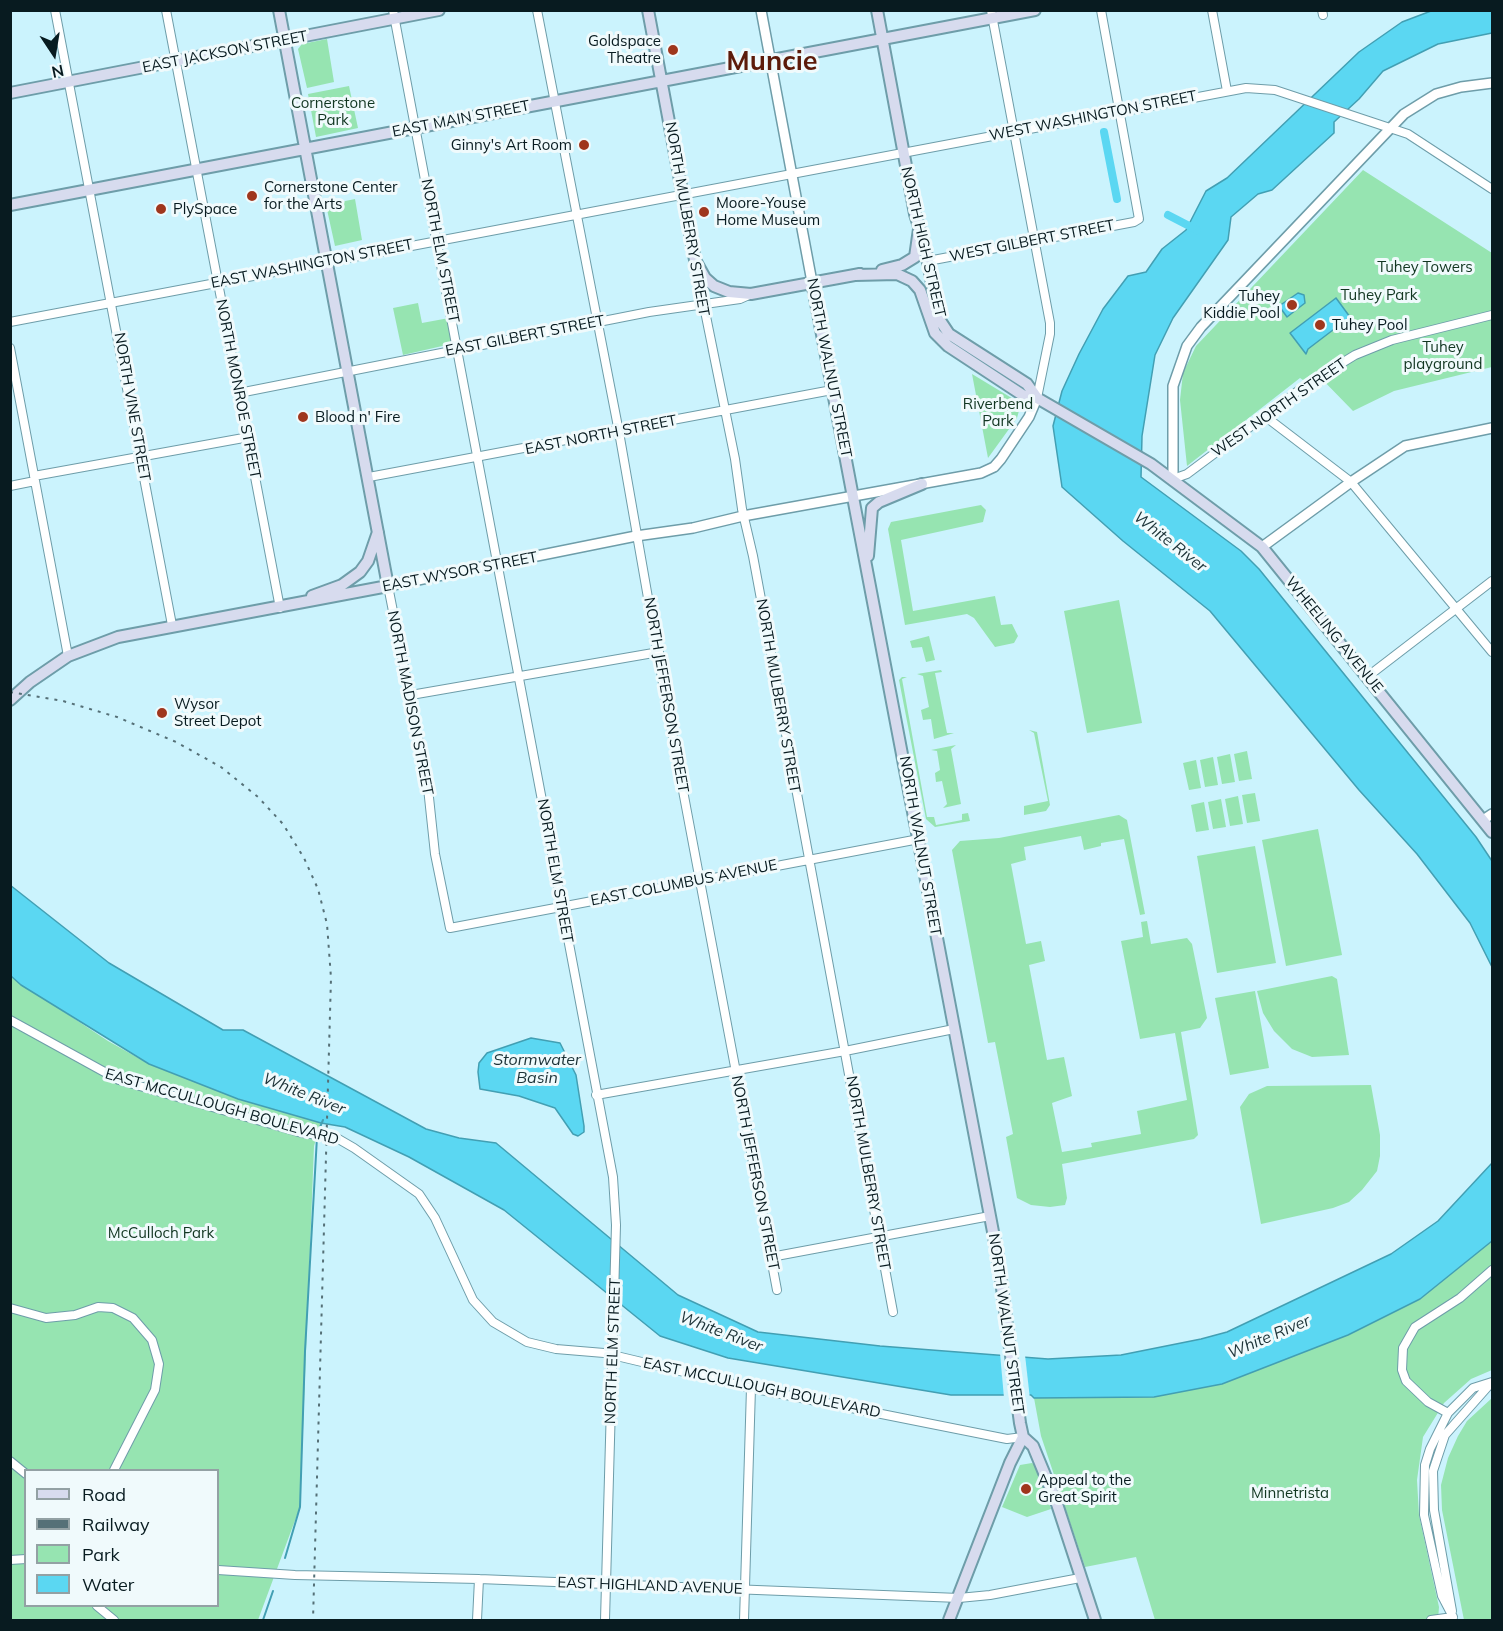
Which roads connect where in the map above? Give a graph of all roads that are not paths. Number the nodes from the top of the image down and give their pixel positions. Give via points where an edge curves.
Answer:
1 (55, 10) edge
2 (166, 10) edge
3 (279, 10) edge
4 (439, 10) edge
5 (537, 10) edge
6 (648, 10) edge
7 (761, 10) edge
8 (877, 10) edge
9 (1035, 10) edge
10 (1101, 10) edge
11 (1212, 10) edge
12 (394, 15) edge
13 (992, 15) edge
14 (284, 40) junction
15 (882, 40) junction
16 (770, 61) junction
17 (175, 62) junction
18 (662, 81) junction
19 (69, 83) junction
20 (1492, 83) edge
21 (1227, 91) junction
22 (10, 93) edge
23 (554, 101) junction
24 (1120, 112) junction
25 (416, 128) junction
26 (1390, 129) junction
27 (1014, 133) junction
28 (304, 150) junction
29 (903, 151) junction
30 (197, 170) junction
31 (791, 172) junction
32 (1492, 189) edge
33 (90, 190) junction
34 (682, 193) junction
35 (10, 205) edge
36 (576, 213) junction
37 (919, 229) junction
38 (437, 239) junction
39 (1034, 241) junction
40 (695, 260) junction
41 (327, 261) junction
42 (927, 261) junction
43 (855, 275) junction
44 (218, 282) junction
45 (812, 282) junction
46 (751, 294) junction
47 (112, 303) junction
48 (703, 306) junction
49 (1492, 315) edge
50 (10, 322) edge
51 (597, 323) junction
52 (10, 348) edge
53 (458, 349) junction
54 (348, 373) junction
55 (832, 390) junction
56 (239, 393) junction
57 (1037, 398) junction
58 (724, 409) junction
59 (1266, 417) junction
60 (1492, 428) edge
61 (619, 432) junction
62 (249, 437) junction
63 (141, 458) junction
64 (479, 458) junction
65 (1151, 464) joint
66 (369, 477) junction
67 (35, 478) junction
68 (1173, 480) junction
69 (1351, 482) junction
70 (921, 484) junction
71 (10, 486) edge
72 (854, 497) junction
73 (743, 516) junction
74 (379, 530) junction
75 (636, 536) junction
76 (1262, 547) junction
77 (497, 563) junction
78 (866, 566) junction
79 (1492, 581) edge
80 (388, 586) junction
81 (296, 604) junction
82 (280, 608) junction
83 (1456, 609) junction
84 (172, 625) junction
85 (659, 652) junction
86 (1492, 652) edge
87 (68, 656) junction
88 (519, 675) junction
89 (1367, 677) junction
90 (411, 694) junction
91 (10, 700) edge
92 (1488, 817) edge
93 (1492, 832) edge
94 (919, 839) junction
95 (808, 861) junction
96 (699, 881) junction
97 (561, 907) junction
98 (450, 928) joint
99 (10, 1020) edge
100 (954, 1029) junction
101 (845, 1051) junction
102 (735, 1071) junction
103 (596, 1095) junction
104 (990, 1216) junction
105 (879, 1237) junction
106 (771, 1257) junction
107 (1492, 1270) edge
108 (777, 1290) dead end
109 (10, 1308) edge
110 (893, 1312) dead end
111 (612, 1356) junction
112 (1492, 1382) edge
113 (751, 1388) junction
114 (1448, 1413) junction
115 (1023, 1437) junction
116 (10, 1461) edge
117 (115, 1469) edge
118 (24, 1472) edge
119 (219, 1569) edge
120 (1080, 1578) junction
121 (479, 1579) junction
122 (606, 1583) junction
123 (744, 1590) junction
124 (959, 1598) junction
125 (1453, 1619) edge
126 (477, 1620) edge
127 (605, 1620) edge
128 (744, 1620) edge
129 (950, 1620) edge
130 (1095, 1620) edge
131 (1431, 1620) edge

1 - 19 street, NORTH VINE STREET
2 - 17 street, NORTH MONROE STREET
3 - 14 main road, NORTH MADISON STREET
4 - 12 main road, EAST JACKSON STREET
5 - 23 street, NORTH JEFFERSON STREET
6 - 18 main road, NORTH MULBERRY STREET
7 - 16 street, NORTH WALNUT STREET
8 - 15 main road, NORTH HIGH STREET
9 - 13 main road, EAST MAIN STREET
10 - 24 street
11 - 21 street
12 - 14 main road, EAST JACKSON STREET
12 - 25 street, NORTH ELM STREET
13 - 15 main road, EAST MAIN STREET
13 - 27 street
14 - 17 main road, EAST JACKSON STREET
14 - 28 main road, NORTH MADISON STREET
15 - 16 main road, EAST MAIN STREET
15 - 29 main road, NORTH HIGH STREET
16 - 18 main road, EAST MAIN STREET
16 - 31 street, NORTH WALNUT STREET
17 - 19 main road, EAST JACKSON STREET
17 - 30 street, NORTH MONROE STREET
18 - 23 main road, EAST MAIN STREET
18 - 34 main road, NORTH MULBERRY STREET
19 - 22 main road, EAST JACKSON STREET
19 - 33 street, NORTH VINE STREET
20 - 26 street via 1436,94 1413,107
21 - 24 street, WEST WASHINGTON STREET
21 - 26 street, WEST WASHINGTON STREET via 1258,87 1275,90
23 - 25 main road, EAST MAIN STREET
23 - 36 street, NORTH JEFFERSON STREET
24 - 27 street, WEST WASHINGTON STREET
24 - 39 street, WEST GILBERT STREET via 1140,216 1136,221
25 - 28 main road, EAST MAIN STREET
25 - 38 street, NORTH ELM STREET
26 - 32 street, WEST WASHINGTON STREET via 1408,134
26 - 68 street via 1216,309 1187,346 1173,386
27 - 29 street, WEST WASHINGTON STREET
27 - 39 street
28 - 30 main road, EAST MAIN STREET
28 - 41 main road, NORTH MADISON STREET
29 - 31 street, WEST WASHINGTON STREET
29 - 37 main road, NORTH HIGH STREET
30 - 33 main road, EAST MAIN STREET
30 - 44 street, NORTH MONROE STREET
31 - 34 street, EAST WASHINGTON STREET
31 - 45 street, NORTH WALNUT STREET
33 - 35 main road, EAST MAIN STREET
33 - 47 street, NORTH VINE STREET
34 - 36 street, EAST WASHINGTON STREET
34 - 40 main road, NORTH MULBERRY STREET
36 - 38 street, EAST WASHINGTON STREET
36 - 51 street, NORTH JEFFERSON STREET
37 - 42 main road, NORTH HIGH STREET
37 - 43 main road via 917,252 909,262
38 - 41 street, EAST WASHINGTON STREET
38 - 53 street, NORTH ELM STREET
39 - 42 street, WEST GILBERT STREET
39 - 57 street via 1050,329
40 - 46 main road via 705,279 714,286
40 - 48 street, NORTH MULBERRY STREET
41 - 44 street, EAST WASHINGTON STREET
41 - 54 main road, NORTH MADISON STREET
42 - 57 main road, NORTH HIGH STREET via 943,327 958,341 1027,384
43 - 45 main road
43 - 57 main road, NORTH HIGH STREET via 897,274 912,281 920,290 929,322 940,339 1024,396
44 - 47 street, EAST WASHINGTON STREET
44 - 56 street, NORTH MONROE STREET
45 - 46 main road, EAST GILBERT STREET
45 - 55 main road, NORTH WALNUT STREET
46 - 48 street, EAST GILBERT STREET
47 - 50 street, EAST WASHINGTON STREET
47 - 63 street, NORTH VINE STREET
48 - 51 street, EAST GILBERT STREET
48 - 58 street, NORTH MULBERRY STREET
49 - 59 street, WEST NORTH STREET via 1392,340 1355,355 1306,385
51 - 53 street, EAST GILBERT STREET
51 - 61 street, NORTH JEFFERSON STREET
52 - 67 street
53 - 54 street, EAST GILBERT STREET
53 - 64 street, NORTH ELM STREET
54 - 56 street, EAST GILBERT STREET
54 - 66 main road, NORTH MADISON STREET
55 - 58 street, EAST NORTH STREET
55 - 72 main road, NORTH WALNUT STREET
56 - 62 street, NORTH MONROE STREET
57 - 65 main road, NORTH HIGH STREET
57 - 70 street, EAST WYSOR STREET via 1012,444 994,467
58 - 61 street, EAST NORTH STREET
58 - 73 street, NORTH MULBERRY STREET
59 - 68 street, WEST NORTH STREET
59 - 69 street
60 - 69 street via 1405,446
61 - 64 street, EAST NORTH STREET
61 - 75 street, NORTH JEFFERSON STREET
62 - 63 street
62 - 82 street, NORTH MONROE STREET
63 - 67 street
63 - 84 street, NORTH VINE STREET
64 - 66 street, EAST NORTH STREET
64 - 77 street, NORTH ELM STREET
65 - 68 main road, WHEELING AVENUE
66 - 74 main road, NORTH MADISON STREET
67 - 71 street
67 - 87 street
68 - 76 main road, WHEELING AVENUE
69 - 76 street
69 - 83 street
70 - 72 street, EAST WYSOR STREET
70 - 78 main road via 872,508
72 - 73 street, EAST WYSOR STREET
72 - 78 main road, NORTH WALNUT STREET
73 - 75 street, EAST WYSOR STREET
73 - 95 street, NORTH MULBERRY STREET
74 - 80 main road, NORTH MADISON STREET
74 - 81 main road via 360,572 342,585
75 - 77 street, EAST WYSOR STREET
75 - 85 street, NORTH JEFFERSON STREET
76 - 89 main road, WHEELING AVENUE
77 - 80 street, EAST WYSOR STREET
77 - 88 street, NORTH ELM STREET
78 - 94 main road, NORTH WALNUT STREET
79 - 83 street
80 - 81 main road, EAST WYSOR STREET
80 - 90 street, NORTH MADISON STREET
81 - 82 main road, EAST WYSOR STREET
82 - 84 main road, EAST WYSOR STREET
83 - 86 street
83 - 89 street
84 - 87 main road, EAST WYSOR STREET via 118,637
85 - 88 street
85 - 96 street, NORTH JEFFERSON STREET
87 - 91 main road, EAST WYSOR STREET
88 - 90 street
88 - 97 street, NORTH ELM STREET
89 - 92 main road, WHEELING AVENUE
90 - 98 street, NORTH MADISON STREET
92 - 93 main road, WHEELING AVENUE
94 - 95 street, EAST COLUMBUS AVENUE
94 - 100 main road, NORTH WALNUT STREET
95 - 96 street, EAST COLUMBUS AVENUE
95 - 101 street, NORTH MULBERRY STREET
96 - 97 street, EAST COLUMBUS AVENUE
96 - 102 street, NORTH JEFFERSON STREET
97 - 98 street, EAST COLUMBUS AVENUE
97 - 103 street, NORTH ELM STREET
99 - 111 street, EAST MCCULLOUGH BOULEVARD via 107,1075 302,1133 334,1137 419,1194 435,1218 473,1300 493,1322 515,1337 540,1346
100 - 101 street
100 - 104 main road, NORTH WALNUT STREET
101 - 102 street
101 - 105 street, NORTH MULBERRY STREET
102 - 103 street
102 - 106 street, NORTH JEFFERSON STREET
103 - 111 street, NORTH ELM STREET via 613,1177 616,1225
104 - 105 street
104 - 115 main road, NORTH WALNUT STREET
105 - 106 street
105 - 110 street, NORTH MULBERRY STREET
106 - 108 street, NORTH JEFFERSON STREET
107 - 114 street via 1460,1298 1415,1327 1403,1348 1406,1381 1420,1396
109 - 117 street via 46,1318 75,1315 98,1307 113,1308 133,1318 152,1340 159,1364 155,1390
111 - 113 street, EAST MCCULLOUGH BOULEVARD
111 - 122 street, NORTH ELM STREET
112 - 114 street via 1473,1388
112 - 125 street via 1445,1435 1433,1471 1434,1510
113 - 115 street, EAST MCCULLOUGH BOULEVARD via 1006,1439
113 - 123 street
114 - 125 street via 1425,1465 1423,1502 1442,1596
115 - 120 main road, NORTH WALNUT STREET via 1033,1446 1039,1460
115 - 124 main road
116 - 118 street
119 - 121 street, EAST HIGHLAND AVENUE via 295,1575
120 - 124 street, EAST HIGHLAND AVENUE
120 - 130 main road, NORTH WALNUT STREET
121 - 122 street, EAST HIGHLAND AVENUE
121 - 126 street
122 - 123 street, EAST HIGHLAND AVENUE
122 - 127 street, NORTH ELM STREET
123 - 124 street, EAST HIGHLAND AVENUE
123 - 128 street
124 - 129 main road
125 - 131 street

